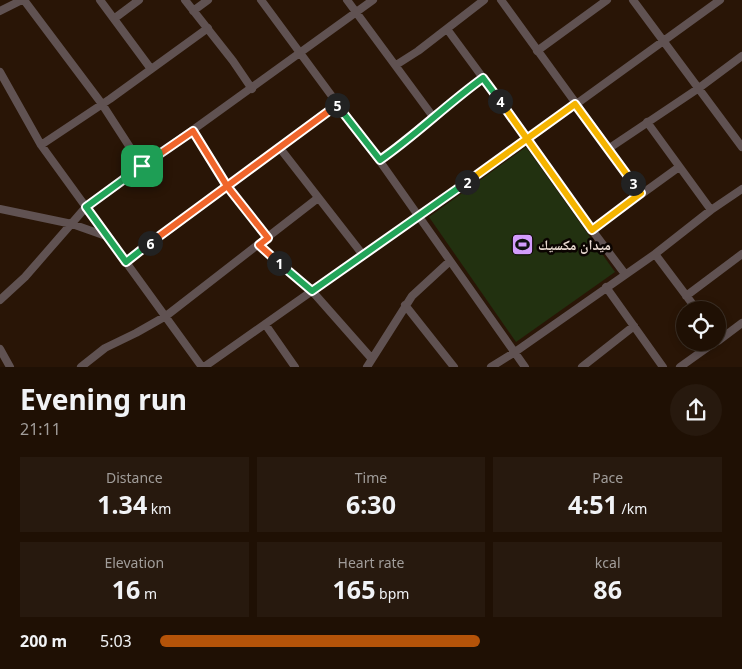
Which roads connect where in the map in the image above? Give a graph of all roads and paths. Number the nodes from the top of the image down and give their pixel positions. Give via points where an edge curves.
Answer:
1 (23, 0) edge
2 (100, 0) edge
3 (139, 0) edge
4 (185, 0) edge
5 (208, 0) edge
6 (261, 0) edge
7 (347, 0) edge
8 (373, 0) edge
9 (484, 0) edge
10 (501, 0) edge
11 (607, 0) edge
12 (633, 0) edge
13 (720, 0) edge
14 (0, 11) edge
15 (193, 11) junction
16 (356, 12) junction
17 (115, 18) junction
18 (208, 28) junction
19 (447, 28) junction
20 (663, 40) junction
21 (537, 51) junction
22 (300, 52) junction
23 (742, 56) edge
24 (396, 65) junction
25 (151, 69) junction
26 (0, 72) edge
27 (483, 78) junction
28 (699, 88) junction
29 (252, 89) junction
30 (102, 104) junction
31 (338, 104) junction
32 (575, 104) junction
33 (434, 118) junction
34 (647, 122) junction
35 (193, 131) junction
36 (528, 139) junction
37 (41, 145) junction
38 (278, 147) junction
39 (742, 147) edge
40 (608, 149) junction
41 (380, 160) junction
42 (142, 166) junction
43 (679, 166) junction
44 (227, 186) junction
45 (742, 189) edge
46 (641, 193) junction
47 (318, 198) junction
48 (86, 207) junction
49 (0, 209) edge
50 (711, 210) junction
51 (418, 216) junction
52 (72, 224) junction
53 (592, 230) junction
54 (106, 236) junction
55 (268, 238) junction
56 (259, 245) junction
57 (655, 254) junction
58 (363, 256) junction
59 (741, 256) edge
60 (450, 261) junction
61 (126, 262) junction
62 (626, 274) junction
63 (606, 287) junction
64 (312, 291) junction
65 (686, 296) junction
66 (0, 300) edge
67 (690, 301) edge
68 (405, 305) junction
69 (166, 316) junction
70 (742, 323) edge
71 (265, 324) junction
72 (634, 326) junction
73 (726, 334) edge
74 (0, 349) edge
75 (701, 351) edge
76 (515, 352) junction
77 (372, 358) junction
78 (10, 366) edge
79 (82, 366) edge
80 (203, 366) edge
81 (295, 366) edge
82 (366, 366) edge
83 (454, 366) edge
84 (491, 366) edge
85 (525, 366) edge
86 (582, 366) edge
87 (663, 366) edge
88 (680, 366) edge

1 - 14 street
1 - 30 street
2 - 17 street
3 - 17 street
4 - 15 street
5 - 15 street
6 - 22 street
7 - 16 street
8 - 16 street
9 - 19 street
10 - 21 street
11 - 21 street
12 - 20 street
13 - 20 street
15 - 18 street
16 - 22 street
16 - 24 street
17 - 25 street
18 - 25 street
18 - 29 street
19 - 24 street
19 - 27 street
20 - 28 street
20 - 32 street
21 - 32 street
22 - 29 street
22 - 31 street
23 - 28 street
24 - 33 street
25 - 30 street
26 - 37 street
27 - 33 street
27 - 36 street
28 - 34 street
28 - 39 street
29 - 35 street
30 - 37 street
30 - 42 street
31 - 38 street
31 - 41 street
32 - 36 street
32 - 40 street
33 - 41 street
34 - 40 street
34 - 43 street
35 - 42 street
35 - 44 street
36 - 51 street
36 - 53 street
37 - 48 street
38 - 44 street
38 - 47 street
40 - 46 street
41 - 51 street
42 - 48 street
43 - 46 street
43 - 50 street
44 - 55 street
44 - 61 street
45 - 50 street
46 - 53 street
47 - 55 street
47 - 58 street
48 - 52 street
48 - 54 street
49 - 52 street
50 - 57 street
51 - 58 street
51 - 60 street
52 - 54 street
52 - 66 street
53 - 62 street
54 - 61 street
55 - 56 street
56 - 64 street
56 - 69 street
57 - 62 street
57 - 65 street
58 - 64 street
59 - 65 street
60 - 68 street
60 - 76 street
61 - 69 street
62 - 63 street
63 - 72 street
63 - 76 street
64 - 71 street
64 - 77 street
65 - 67 street
68 - 77 street
68 - 83 street
69 - 79 street via 105,348
69 - 80 street
70 - 73 street
71 - 80 street
71 - 81 street
72 - 86 street
72 - 87 street
74 - 78 street
75 - 88 street
76 - 84 street
76 - 85 street
77 - 82 street

